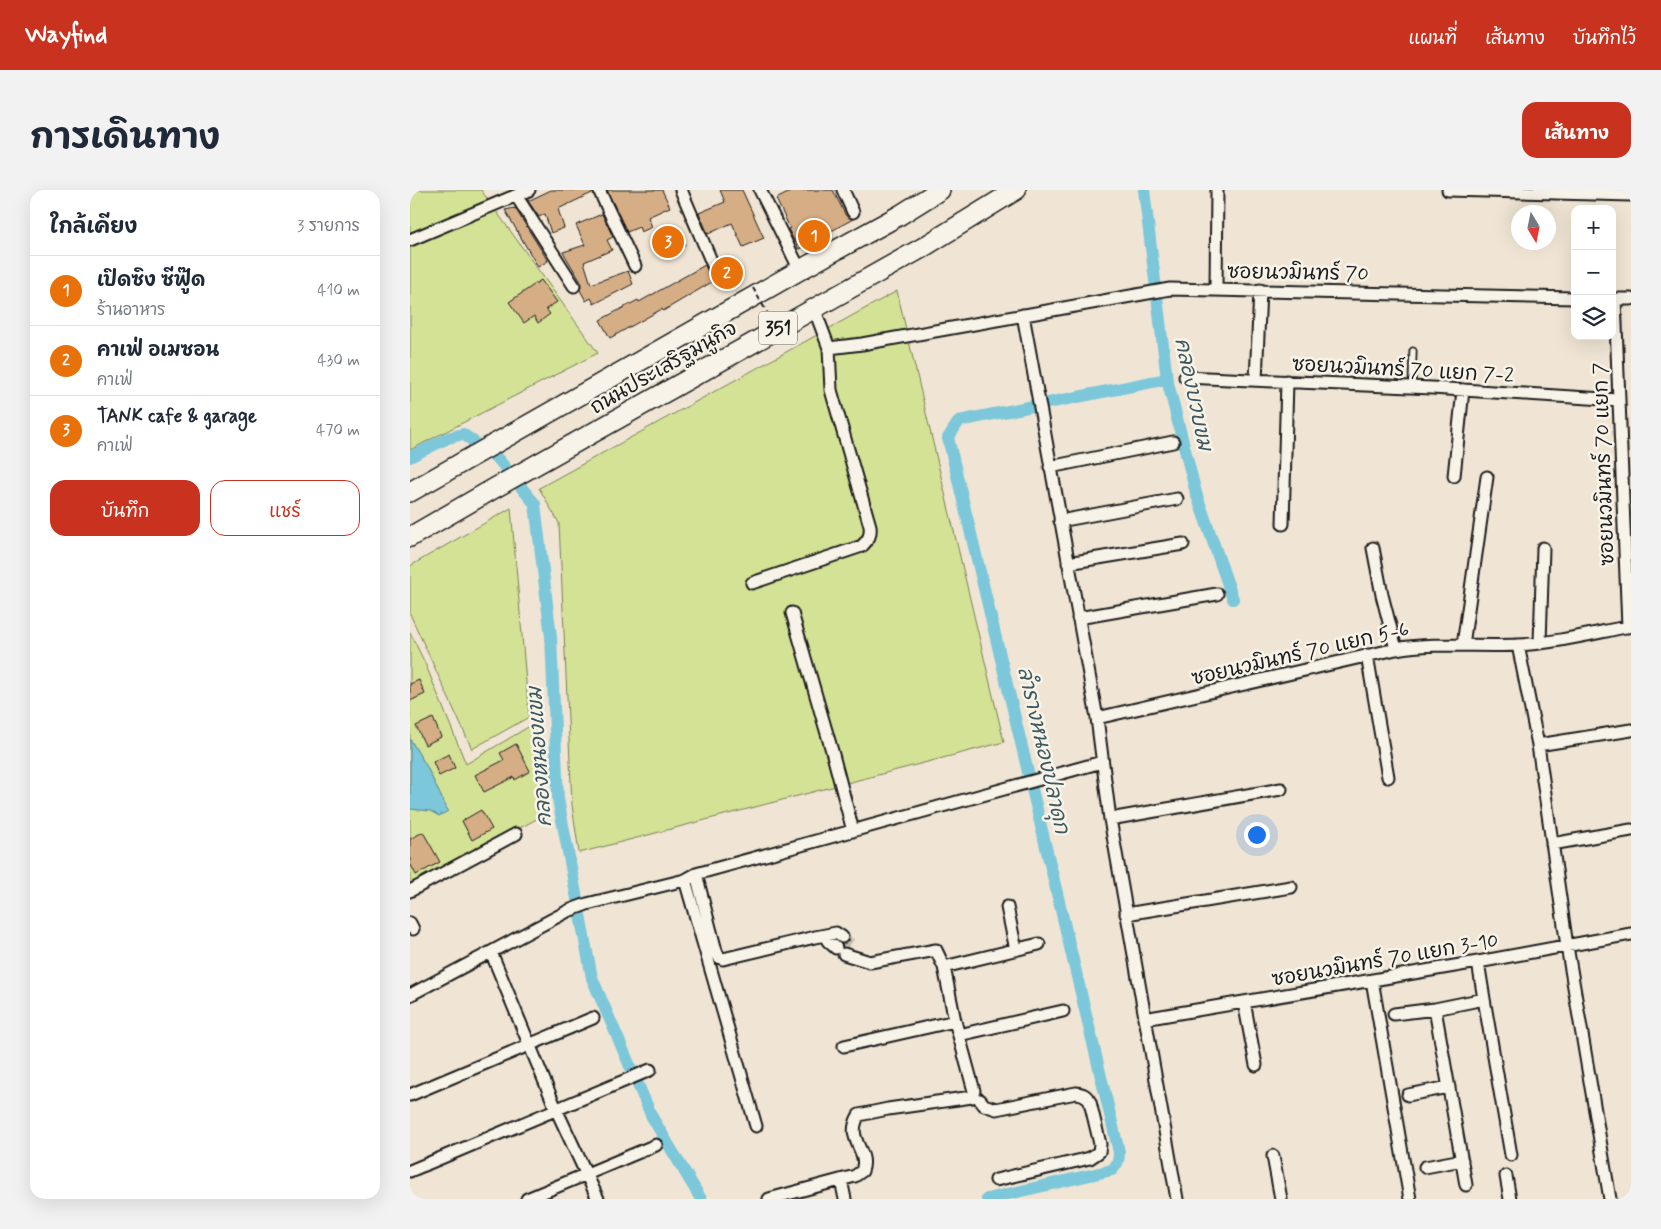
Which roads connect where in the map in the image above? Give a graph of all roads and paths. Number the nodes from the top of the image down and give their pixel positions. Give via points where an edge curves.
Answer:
1 (529, 190) edge
2 (599, 190) edge
3 (681, 190) edge
4 (760, 190) edge
5 (842, 190) edge
6 (940, 190) edge
7 (1016, 190) edge
8 (1216, 190) edge
9 (1448, 190) edge
10 (1631, 195) edge
11 (517, 196) junction
12 (853, 212) dead end
13 (410, 240) edge
14 (635, 266) dead end
15 (715, 270) dead end
16 (800, 270) junction
17 (574, 286) dead end
18 (753, 288) dead end
19 (1216, 289) junction
20 (1260, 290) junction
21 (1571, 298) edge
22 (1616, 299) edge
23 (1631, 299) edge
24 (814, 308) junction
25 (1023, 315) junction
26 (1616, 339) edge
27 (783, 340) dead end
28 (829, 348) junction
29 (1414, 351) dead end
30 (1185, 377) dead end
31 (1256, 380) junction
32 (1287, 381) junction
33 (1412, 387) junction
34 (1463, 390) junction
35 (1619, 400) junction
36 (1625, 412) edge
37 (1173, 442) dead end
38 (1050, 467) junction
39 (1454, 476) dead end
40 (1487, 477) dead end
41 (410, 492) edge
42 (1177, 499) dead end
43 (1060, 521) junction
44 (1627, 523) edge
45 (1283, 524) dead end
46 (410, 537) edge
47 (1183, 544) dead end
48 (1373, 548) dead end
49 (1543, 548) dead end
50 (1068, 563) junction
51 (752, 583) dead end
52 (1217, 594) dead end
53 (792, 613) dead end
54 (1078, 618) junction
55 (1629, 627) edge
56 (1540, 643) junction
57 (1463, 645) junction
58 (1518, 645) junction
59 (1396, 649) junction
60 (1367, 655) junction
61 (1097, 718) junction
62 (1631, 730) edge
63 (1538, 745) junction
64 (1102, 762) junction
65 (1388, 778) dead end
66 (1281, 788) dead end
67 (1110, 819) junction
68 (1631, 830) edge
69 (852, 832) junction
70 (516, 834) dead end
71 (1552, 844) junction
72 (696, 874) junction
73 (686, 880) junction
74 (1291, 887) dead end
75 (410, 891) edge
76 (1007, 907) dead end
77 (1126, 914) junction
78 (1631, 934) edge
79 (825, 936) junction
80 (842, 937) tunnel mouth
81 (1040, 944) dead end
82 (1567, 946) junction
83 (1016, 950) junction
84 (491, 952) junction
85 (1478, 962) junction
86 (944, 967) junction
87 (1372, 980) junction
88 (410, 995) edge
89 (1484, 1000) junction
90 (1244, 1002) junction
91 (1435, 1009) junction
92 (1063, 1012) dead end
93 (1394, 1014) dead end
94 (593, 1018) dead end
95 (1144, 1019) junction
96 (955, 1021) junction
97 (959, 1035) junction
98 (531, 1045) junction
99 (844, 1046) dead end
100 (1256, 1065) dead end
101 (645, 1072) dead end
102 (1449, 1087) junction
103 (410, 1095) edge
104 (1408, 1095) dead end
105 (976, 1096) junction
106 (556, 1110) junction
107 (756, 1126) dead end
108 (656, 1145) dead end
109 (1511, 1154) dead end
110 (1273, 1156) dead end
111 (1462, 1160) junction
112 (1425, 1167) dead end
113 (410, 1170) edge
114 (586, 1175) junction
115 (1506, 1176) dead end
116 (841, 1180) junction
117 (996, 1180) dead end
118 (1466, 1185) dead end
119 (527, 1199) edge
120 (598, 1199) edge
121 (770, 1199) edge
122 (845, 1199) edge
123 (1177, 1199) edge
124 (1281, 1199) edge
125 (1410, 1199) edge
126 (1510, 1199) edge
127 (1610, 1199) edge

1 - 11 street
2 - 14 street
3 - 15 street
4 - 16 street
5 - 12 street
6 - 16 main road, ถนนประเสริฐมนูกิจ / 351
7 - 24 main road, ถนนประเสริฐมนูกิจ / 351 via 922,248
8 - 19 street
9 - 10 street
11 - 13 street
11 - 17 street
16 - 41 main road, ถนนประเสริฐมนูกิจ / 351
18 - 27 path, bridge
19 - 20 street, ซอยนวมินทร์ 70
19 - 25 street, ซอยนวมินทร์ 70 via 1170,289
20 - 21 street, ซอยนวมินทร์ 70
20 - 31 street
22 - 23 street
24 - 28 street
24 - 46 main road, ถนนประเสริฐมนูกิจ / 351
25 - 28 street, ซอยนวมินทร์ 70
25 - 38 street
26 - 35 street, ซอยนวมินทร์ 70 แยก 7
28 - 51 street via 831,390 871,534 862,546
29 - 33 lane
30 - 31 street, ซอยนวมินทร์ 70 แยก 7-2
31 - 32 street, ซอยนวมินทร์ 70 แยก 7-2
32 - 33 street, ซอยนวมินทร์ 70 แยก 7-2
32 - 45 street
33 - 34 street, ซอยนวมินทร์ 70 แยก 7-2
34 - 35 street, ซอยนวมินทร์ 70 แยก 7-2
34 - 39 street
35 - 36 street, ซอยนวมินทร์ 70 แยก 7
36 - 44 street, ซอยนวมินทร์ 70 แยก 7
37 - 38 street
38 - 43 street
40 - 57 street
42 - 43 street
43 - 50 street
44 - 55 street, ซอยนวมินทร์ 70 แยก 7
47 - 50 street
48 - 59 street
49 - 56 street
50 - 54 street
52 - 54 street
53 - 69 street
54 - 61 street
55 - 56 street, ซอยนวมินทร์ 70 แยก 5-6
56 - 58 street, ซอยนวมินทร์ 70 แยก 5-6
57 - 58 street, ซอยนวมินทร์ 70 แยก 5-6
57 - 59 street, ซอยนวมินทร์ 70 แยก 5-6 via 1420,644
58 - 63 street
59 - 60 street, ซอยนวมินทร์ 70 แยก 5-6
60 - 61 street, ซอยนวมินทร์ 70 แยก 5-6
60 - 65 street
61 - 64 street
62 - 63 street
63 - 71 street
64 - 67 street
64 - 69 street
66 - 67 street
67 - 77 street
68 - 71 street
69 - 72 street
70 - 75 street
71 - 82 street
72 - 73 street
72 - 79 street via 716,951 723,959
73 - 84 street via 568,911
73 - 107 street
74 - 77 street
76 - 83 street
77 - 95 street
78 - 82 street, ซอยนวมินทร์ 70 แยก 3-10
79 - 80 street via 836,933
79 - 86 street via 857,958 870,962 936,950
81 - 83 street
82 - 85 street, ซอยนวมินทร์ 70 แยก 3-10
82 - 127 street
83 - 86 street
84 - 88 street
84 - 98 street
85 - 87 street, ซอยนวมินทร์ 70 แยก 3-10
85 - 89 street
86 - 96 street
87 - 90 street, ซอยนวมินทร์ 70 แยก 3-10
87 - 125 street
89 - 91 street
89 - 109 street
90 - 95 street, ซอยนวมินทร์ 70 แยก 3-10
90 - 100 street
91 - 93 street
91 - 102 street
92 - 97 street
94 - 98 street
95 - 123 street
96 - 97 street
96 - 99 street
97 - 105 street
98 - 103 street
98 - 106 street
101 - 106 street
102 - 104 street
102 - 111 street
105 - 116 street via 859,1115 854,1136 864,1165 862,1172
105 - 117 street via 984,1105 996,1109 1083,1094 1090,1102 1100,1144 1098,1152 1090,1158
106 - 113 street
106 - 114 street
108 - 114 street
110 - 124 street
111 - 112 street
111 - 118 street
114 - 119 street
114 - 120 street
115 - 126 street
116 - 121 street
116 - 122 street

